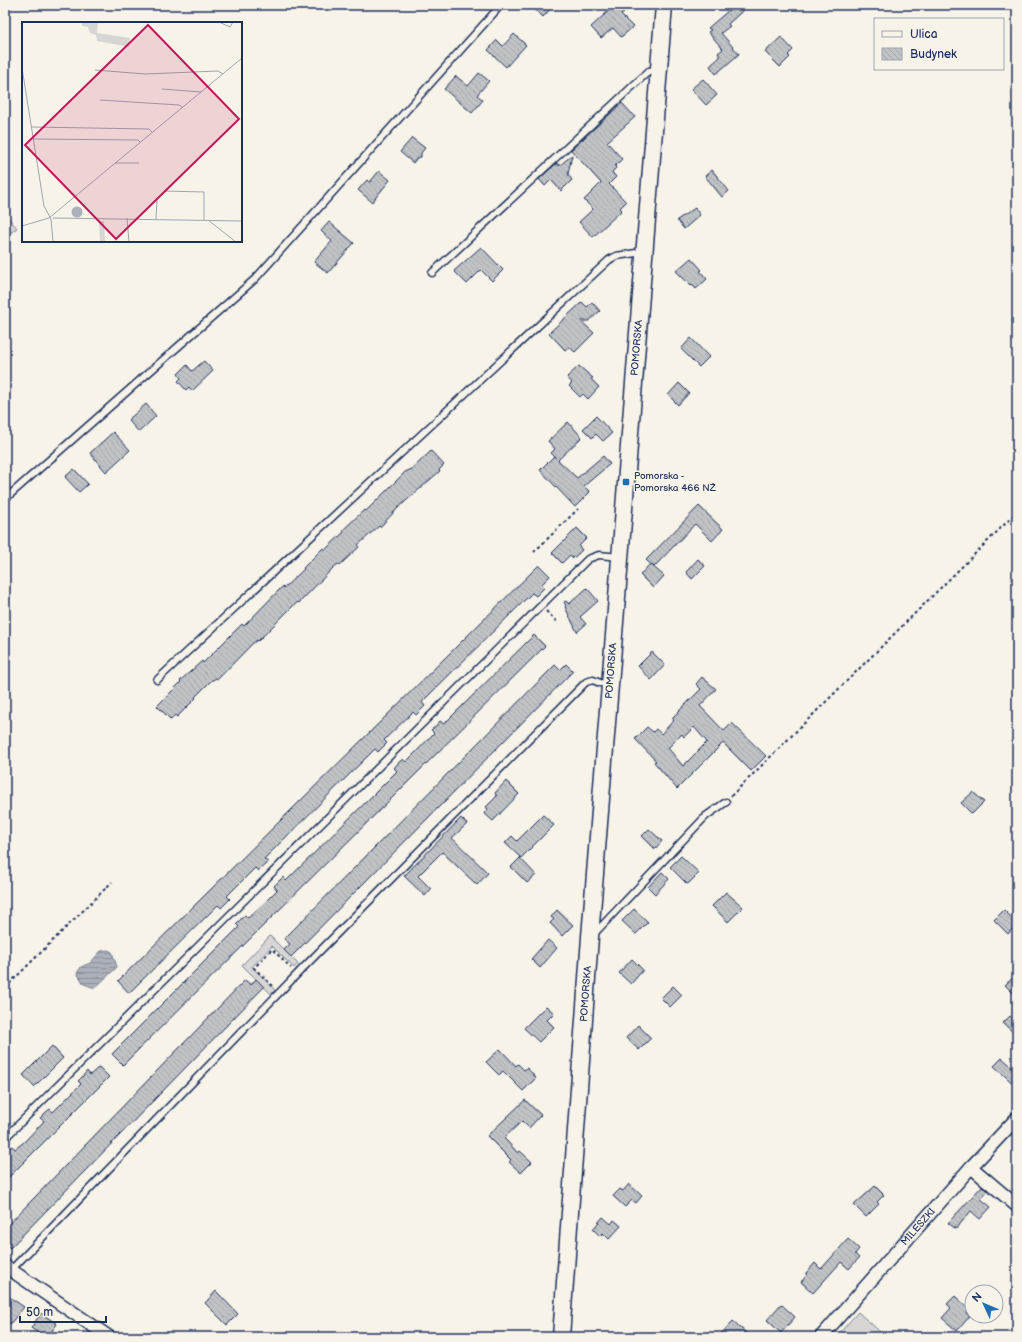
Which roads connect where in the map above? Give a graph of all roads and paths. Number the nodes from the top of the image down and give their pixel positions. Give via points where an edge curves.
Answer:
1 (501, 5) edge
2 (664, 5) edge
3 (659, 68) junction
4 (644, 252) junction
5 (432, 273) dead end
6 (5, 499) edge
7 (578, 509) dead end
8 (1017, 512) edge
9 (534, 552) dead end
10 (620, 557) junction
11 (541, 606) junction
12 (558, 623) dead end
13 (157, 680) dead end
14 (611, 684) junction
15 (726, 802) joint
16 (112, 882) dead end
17 (590, 937) junction
18 (297, 974) junction
19 (5, 988) edge
20 (280, 993) junction
21 (1017, 1118) edge
22 (5, 1138) edge
23 (971, 1167) junction
24 (1017, 1206) edge
25 (8, 1268) edge
26 (109, 1337) edge
27 (562, 1337) edge
28 (821, 1337) edge

1 - 6 lane via 255,279
2 - 3 street, POMORSKA
3 - 4 street, POMORSKA
3 - 5 lane via 649,71
4 - 10 street, POMORSKA
4 - 13 lane via 616,256 609,260
7 - 9 path
8 - 15 path
10 - 11 lane via 599,555 588,559
10 - 14 street, POMORSKA
11 - 12 path
11 - 22 lane
14 - 17 street, POMORSKA
14 - 18 lane via 593,680 586,682
15 - 17 lane via 706,816
16 - 19 path
17 - 27 street, POMORSKA
18 - 20 lane
18 - 20 path via 272,949 254,968
20 - 25 lane
21 - 23 street, MILESZKI
23 - 24 street
23 - 28 street, MILESZKI
25 - 26 street

